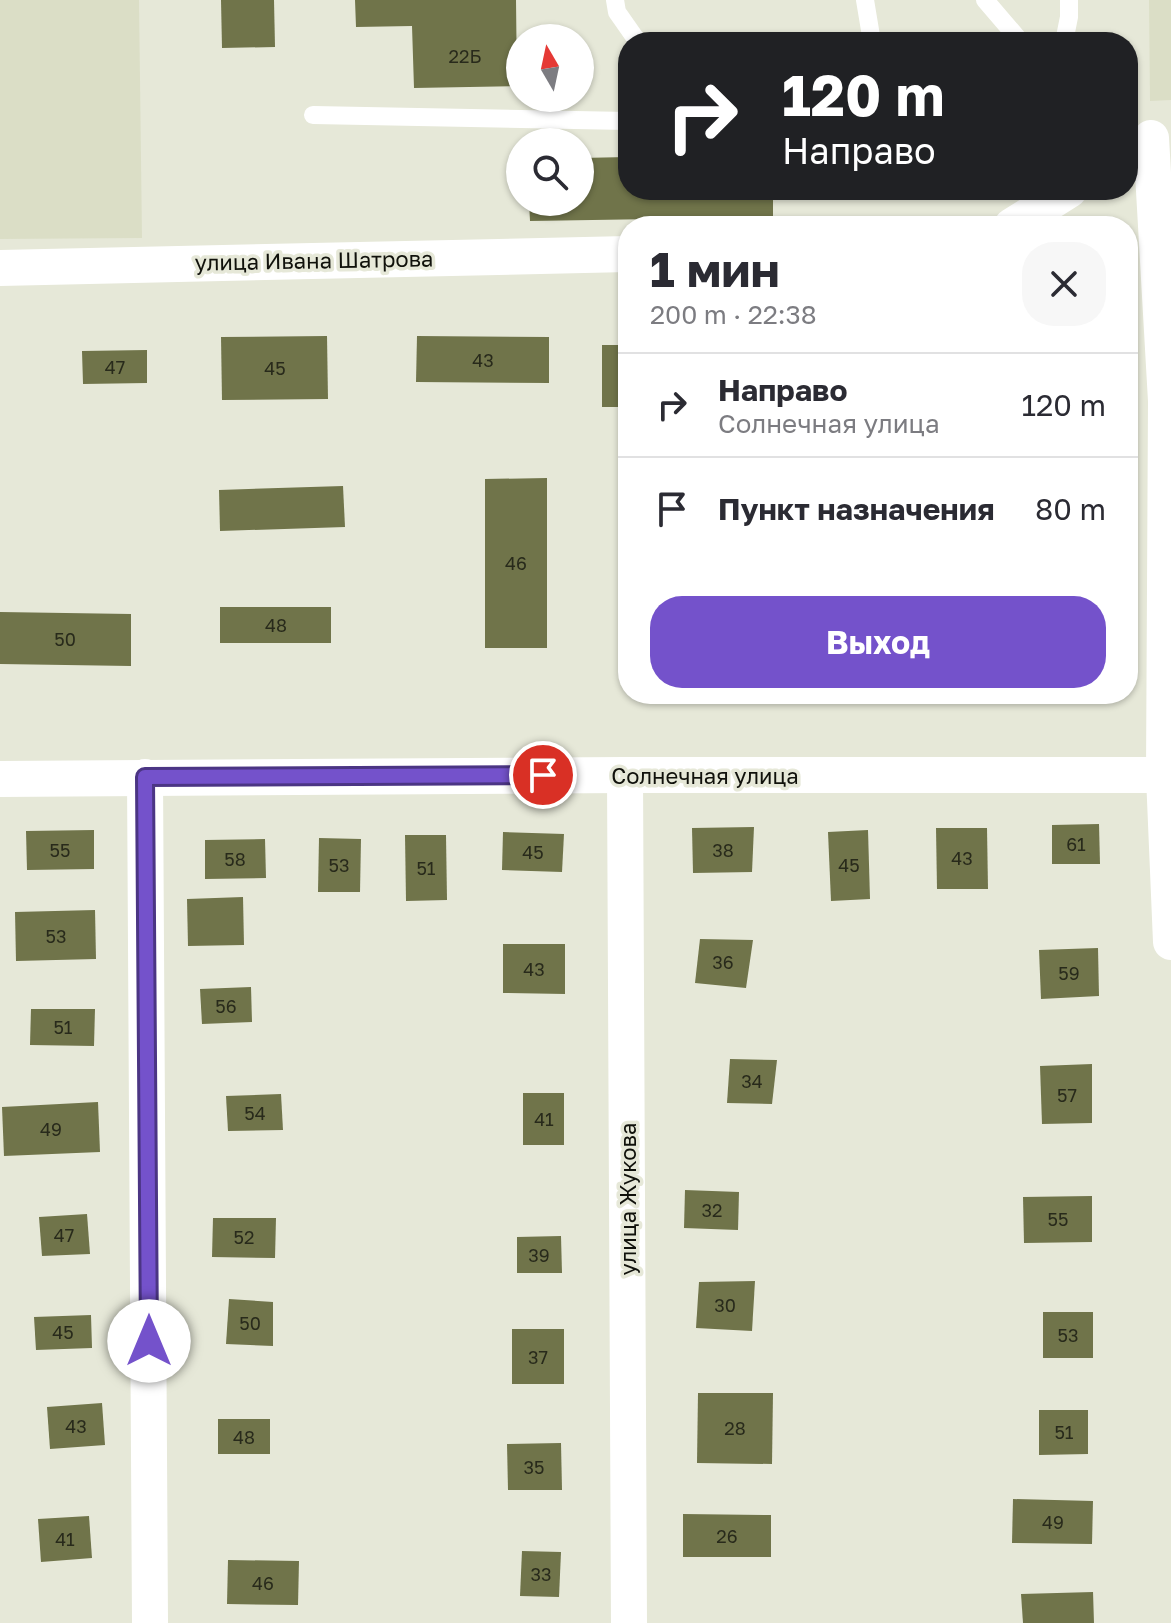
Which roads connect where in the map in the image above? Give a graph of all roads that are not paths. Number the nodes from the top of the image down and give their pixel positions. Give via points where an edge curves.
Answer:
1 (615, 0) edge
2 (865, 0) edge
3 (985, 0) edge
4 (1069, 0) edge
5 (631, 32) edge
6 (870, 32) edge
7 (1012, 32) edge
8 (1066, 32) edge
9 (313, 115) dead end
10 (618, 121) edge
11 (1141, 141) edge
12 (1053, 200) edge
13 (1028, 216) edge
14 (618, 254) edge
15 (0, 268) edge
16 (1169, 401) edge
17 (625, 775) junction
18 (1168, 776) edge
19 (145, 777) junction
20 (0, 779) edge
21 (1171, 942) edge
22 (150, 1623) edge
23 (629, 1623) edge

1 - 5 lane
2 - 6 lane
3 - 7 lane
4 - 8 lane
9 - 10 lane
11 - 16 street
12 - 13 street
14 - 15 street, улица Ивана Шатрова
16 - 18 street
17 - 18 street, Солнечная улица
17 - 19 street, Солнечная улица
17 - 23 street, улица Жукова
18 - 21 street
19 - 20 street, Солнечная улица
19 - 22 street

